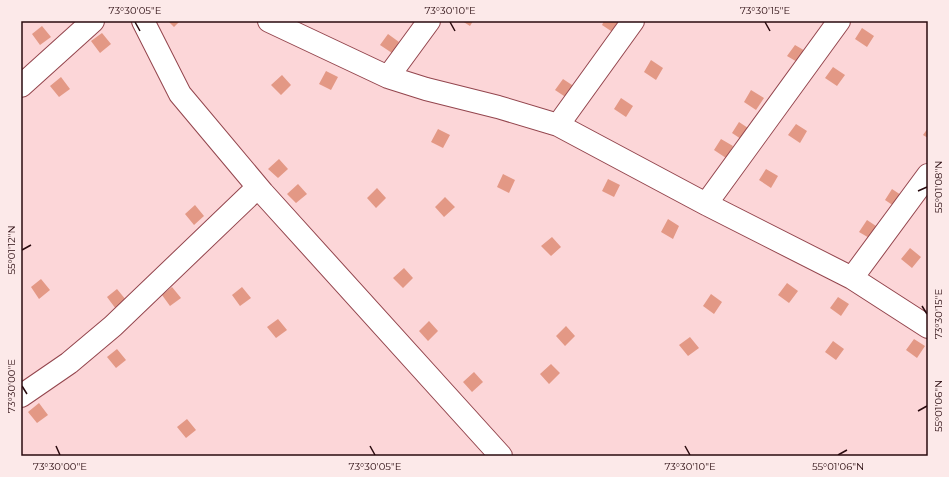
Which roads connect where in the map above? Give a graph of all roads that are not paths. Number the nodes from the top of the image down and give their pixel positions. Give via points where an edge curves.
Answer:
1 (93, 21) edge
2 (143, 21) edge
3 (269, 21) edge
4 (429, 21) edge
5 (633, 21) edge
6 (839, 21) edge
7 (388, 77) junction
8 (21, 86) edge
9 (558, 125) junction
10 (928, 175) edge
11 (258, 186) junction
12 (706, 204) junction
13 (852, 278) junction
14 (928, 327) edge
15 (21, 396) edge
16 (501, 456) edge

1 - 8 street
2 - 11 street via 180,94
3 - 7 street
4 - 7 street
5 - 9 street
6 - 12 street
7 - 9 street
9 - 12 street
10 - 13 street
11 - 15 street via 113,326 69,363
11 - 16 street
12 - 13 street
13 - 14 street

